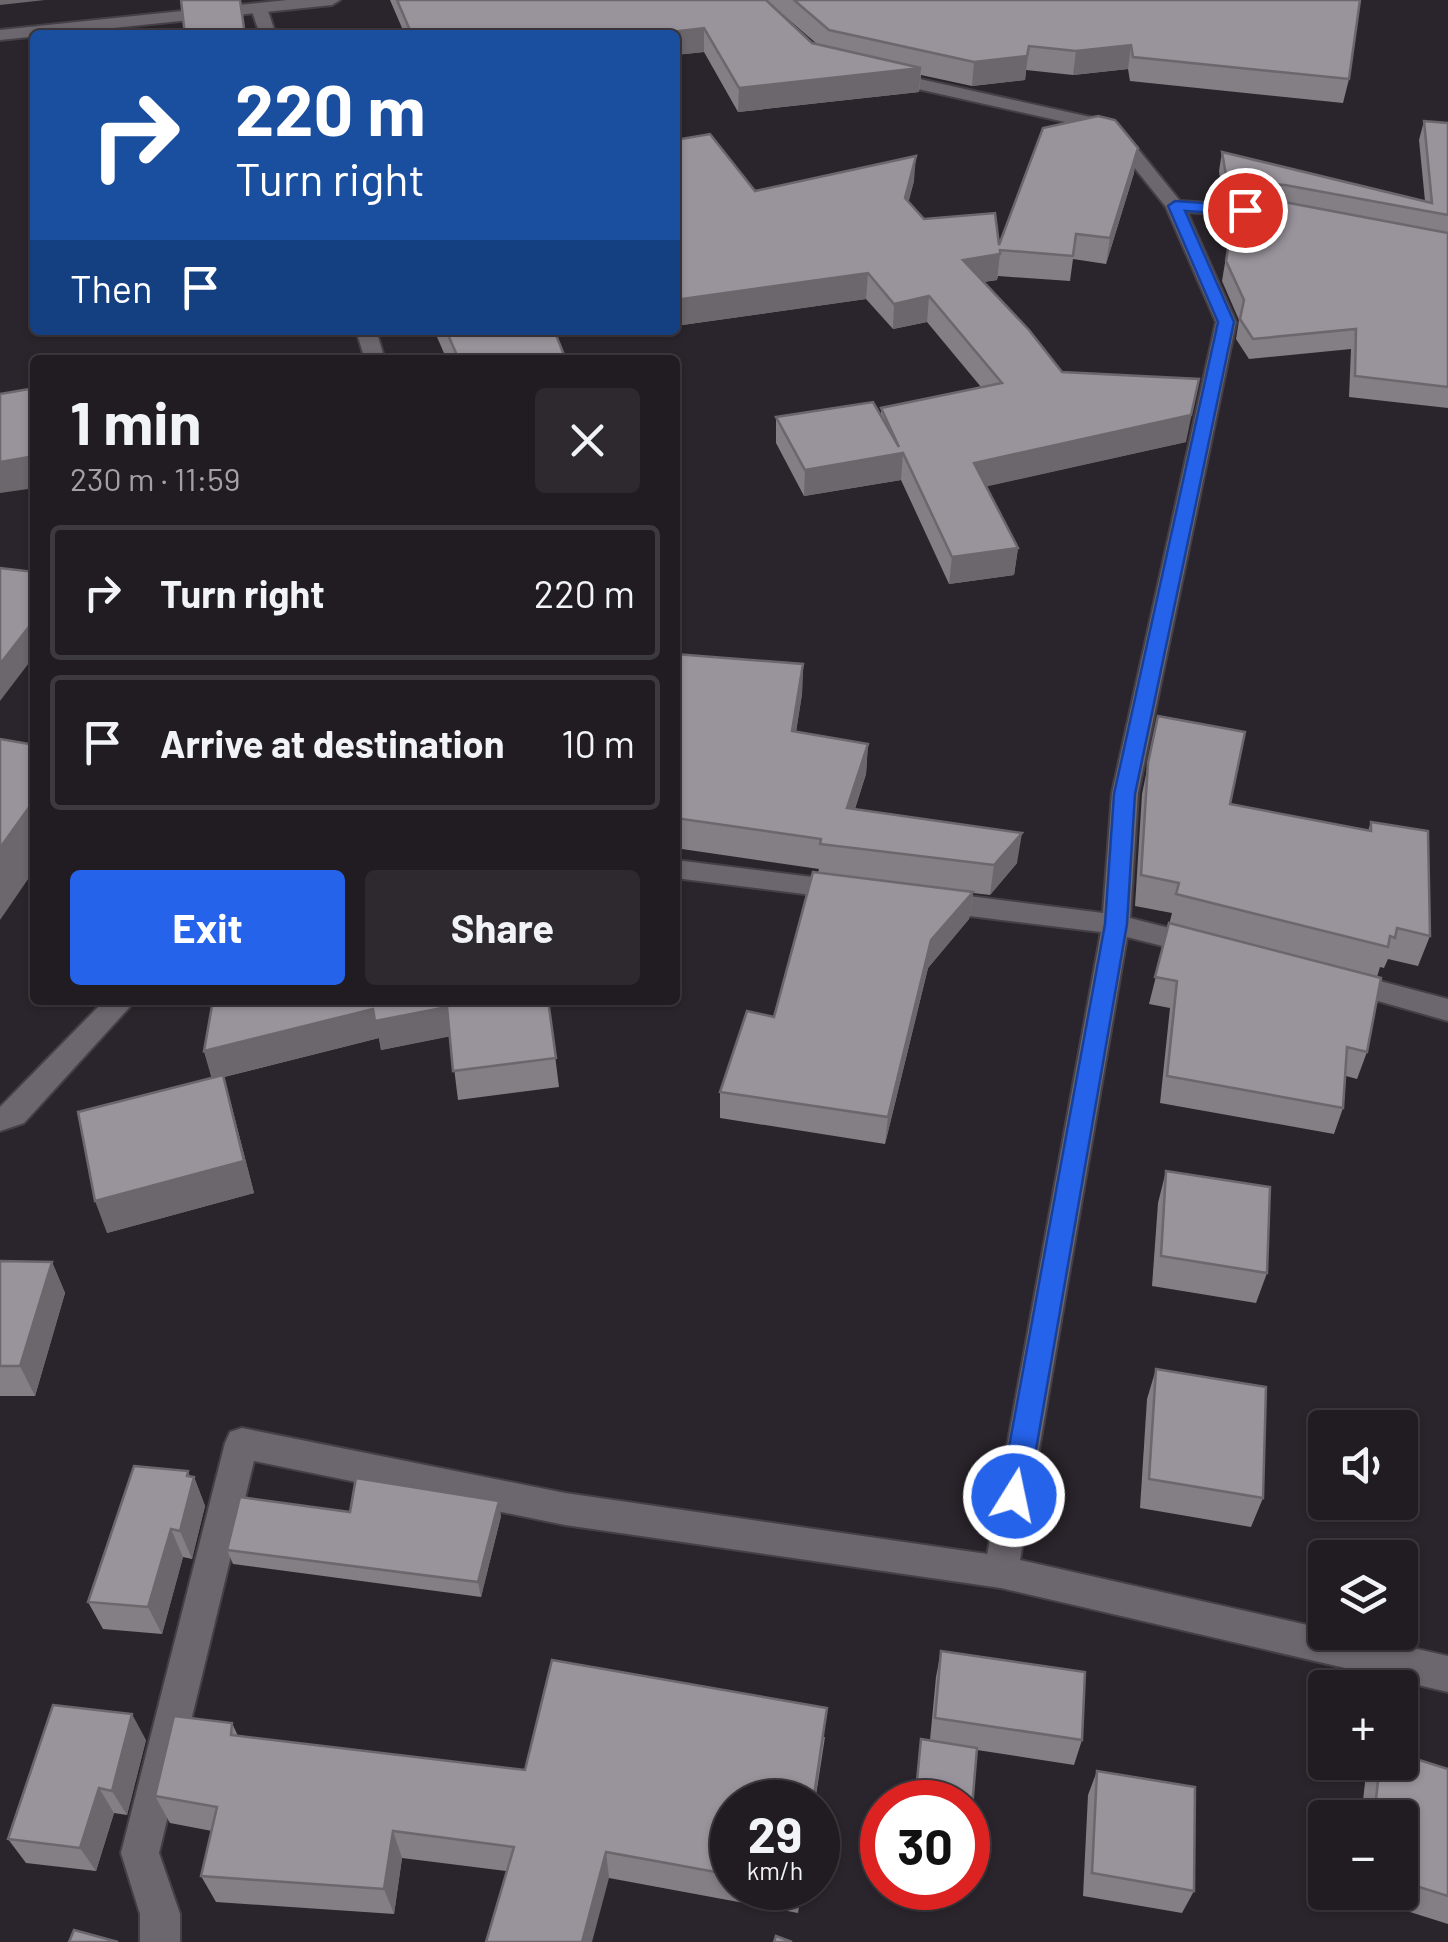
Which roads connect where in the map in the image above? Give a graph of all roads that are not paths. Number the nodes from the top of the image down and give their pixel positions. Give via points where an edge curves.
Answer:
1 (332, 0) edge
2 (260, 8) junction
3 (56, 30) edge
4 (267, 30) edge
5 (30, 33) edge
6 (0, 36) edge
7 (858, 70) edge
8 (1175, 206) junction
9 (1280, 213) edge
10 (680, 871) edge
11 (867, 893) edge
12 (905, 898) edge
13 (1116, 924) junction
14 (1226, 952) edge
15 (1317, 975) edge
16 (117, 1005) edge
17 (1448, 1010) edge
18 (0, 1119) edge
19 (1000, 1572) junction
20 (1448, 1674) edge
21 (160, 1942) edge

1 - 2 street
2 - 3 street
2 - 4 street
5 - 6 street
7 - 8 street via 1111,127
8 - 9 street
8 - 13 street via 1226,322 1125,794
10 - 11 street
12 - 13 street
13 - 14 street
13 - 19 street
15 - 17 street
16 - 18 street via 14,1116
19 - 20 street
19 - 21 street via 565,1510 242,1444 140,1852 160,1914

